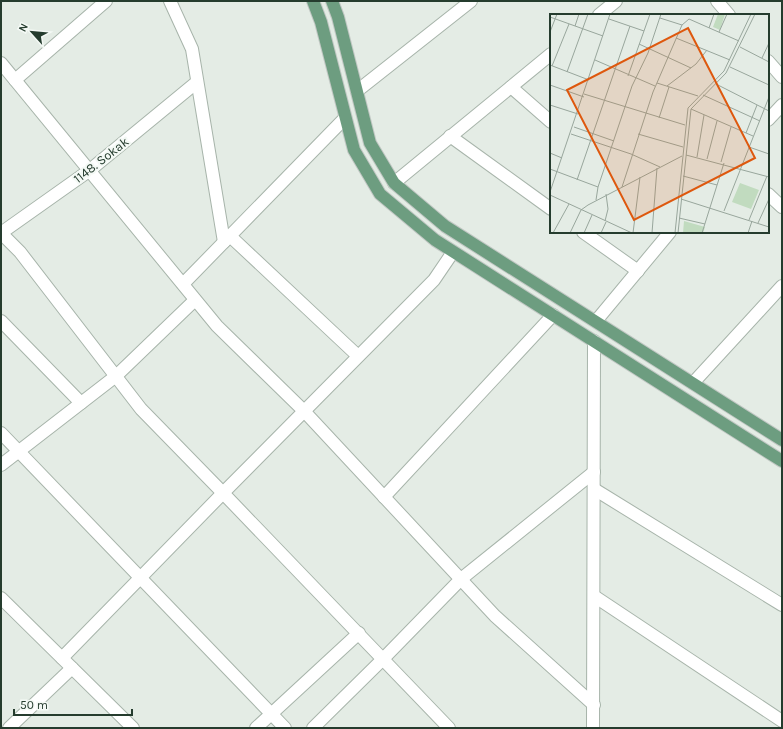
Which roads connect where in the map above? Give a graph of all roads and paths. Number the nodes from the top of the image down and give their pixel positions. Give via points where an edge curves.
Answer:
1 (106, 1) edge
2 (170, 1) edge
3 (313, 1) edge
4 (332, 1) edge
5 (471, 1) edge
6 (616, 1) edge
7 (717, 1) edge
8 (600, 14) edge
9 (728, 14) edge
10 (550, 55) edge
11 (769, 61) edge
12 (1, 63) edge
13 (782, 77) edge
14 (15, 80) junction
15 (197, 82) junction
16 (511, 87) junction
17 (357, 91) junction
18 (782, 105) edge
19 (345, 118) junction
20 (769, 119) edge
21 (550, 121) edge
22 (450, 136) junction
23 (90, 170) junction
24 (394, 183) junction
25 (769, 195) edge
26 (782, 207) edge
27 (550, 208) edge
28 (1, 233) edge
29 (584, 233) edge
30 (669, 233) edge
31 (227, 239) junction
32 (453, 252) junction
33 (638, 271) junction
34 (183, 284) junction
35 (782, 286) edge
36 (195, 300) junction
37 (553, 316) junction
38 (1, 321) edge
39 (596, 321) junction
40 (594, 341) junction
41 (358, 356) junction
42 (116, 376) junction
43 (693, 383) junction
44 (81, 403) junction
45 (304, 411) junction
46 (1, 433) edge
47 (782, 440) edge
48 (19, 451) junction
49 (782, 461) edge
50 (1, 465) edge
51 (594, 472) junction
52 (594, 489) junction
53 (223, 492) junction
54 (384, 497) junction
55 (141, 577) junction
56 (461, 579) junction
57 (594, 596) junction
58 (2, 600) edge
59 (782, 605) edge
60 (359, 633) junction
61 (62, 658) junction
62 (383, 659) junction
63 (72, 668) junction
64 (594, 705) junction
65 (272, 714) junction
66 (782, 721) edge
67 (9, 728) edge
68 (133, 728) edge
69 (256, 728) edge
70 (285, 728) edge
71 (313, 728) edge
72 (449, 728) edge
73 (593, 728) edge

1 - 14 street
2 - 15 street via 192,49
3 - 19 main road via 321,22
4 - 17 main road
5 - 17 street
6 - 8 street
7 - 9 street
10 - 16 street
11 - 13 street
12 - 14 street
14 - 23 street
15 - 23 street, 1148. Sokak
15 - 31 street
16 - 21 street
16 - 22 street
17 - 24 main road via 370,143
18 - 20 street
19 - 31 street
19 - 32 main road via 354,150 380,194
22 - 24 street
22 - 27 street
23 - 28 street, 1148. Sokak
23 - 34 street
24 - 39 main road via 445,226
25 - 26 street
28 - 42 street via 20,252
29 - 33 street
30 - 33 street
31 - 34 street
31 - 41 street
32 - 37 main road
32 - 41 street via 434,280
33 - 39 street
34 - 36 street
35 - 43 street
36 - 42 street
36 - 45 street via 216,326
37 - 40 main road
37 - 54 street
38 - 44 street
39 - 43 main road
40 - 49 main road
40 - 51 street
41 - 45 street
42 - 44 street
42 - 53 street via 141,409
43 - 47 main road
44 - 48 street
45 - 53 street
45 - 54 street
46 - 48 street
48 - 50 street
48 - 55 street
51 - 52 street
51 - 56 street
52 - 57 street
52 - 59 street
53 - 55 street
53 - 60 street
54 - 56 street
55 - 61 street
55 - 65 street
56 - 62 street
56 - 64 street via 496,616
57 - 64 street
57 - 66 street
58 - 61 street
60 - 62 street
60 - 65 street
61 - 63 street
62 - 71 street
62 - 72 street
63 - 67 street
63 - 68 street
64 - 73 street
65 - 69 street
65 - 70 street

